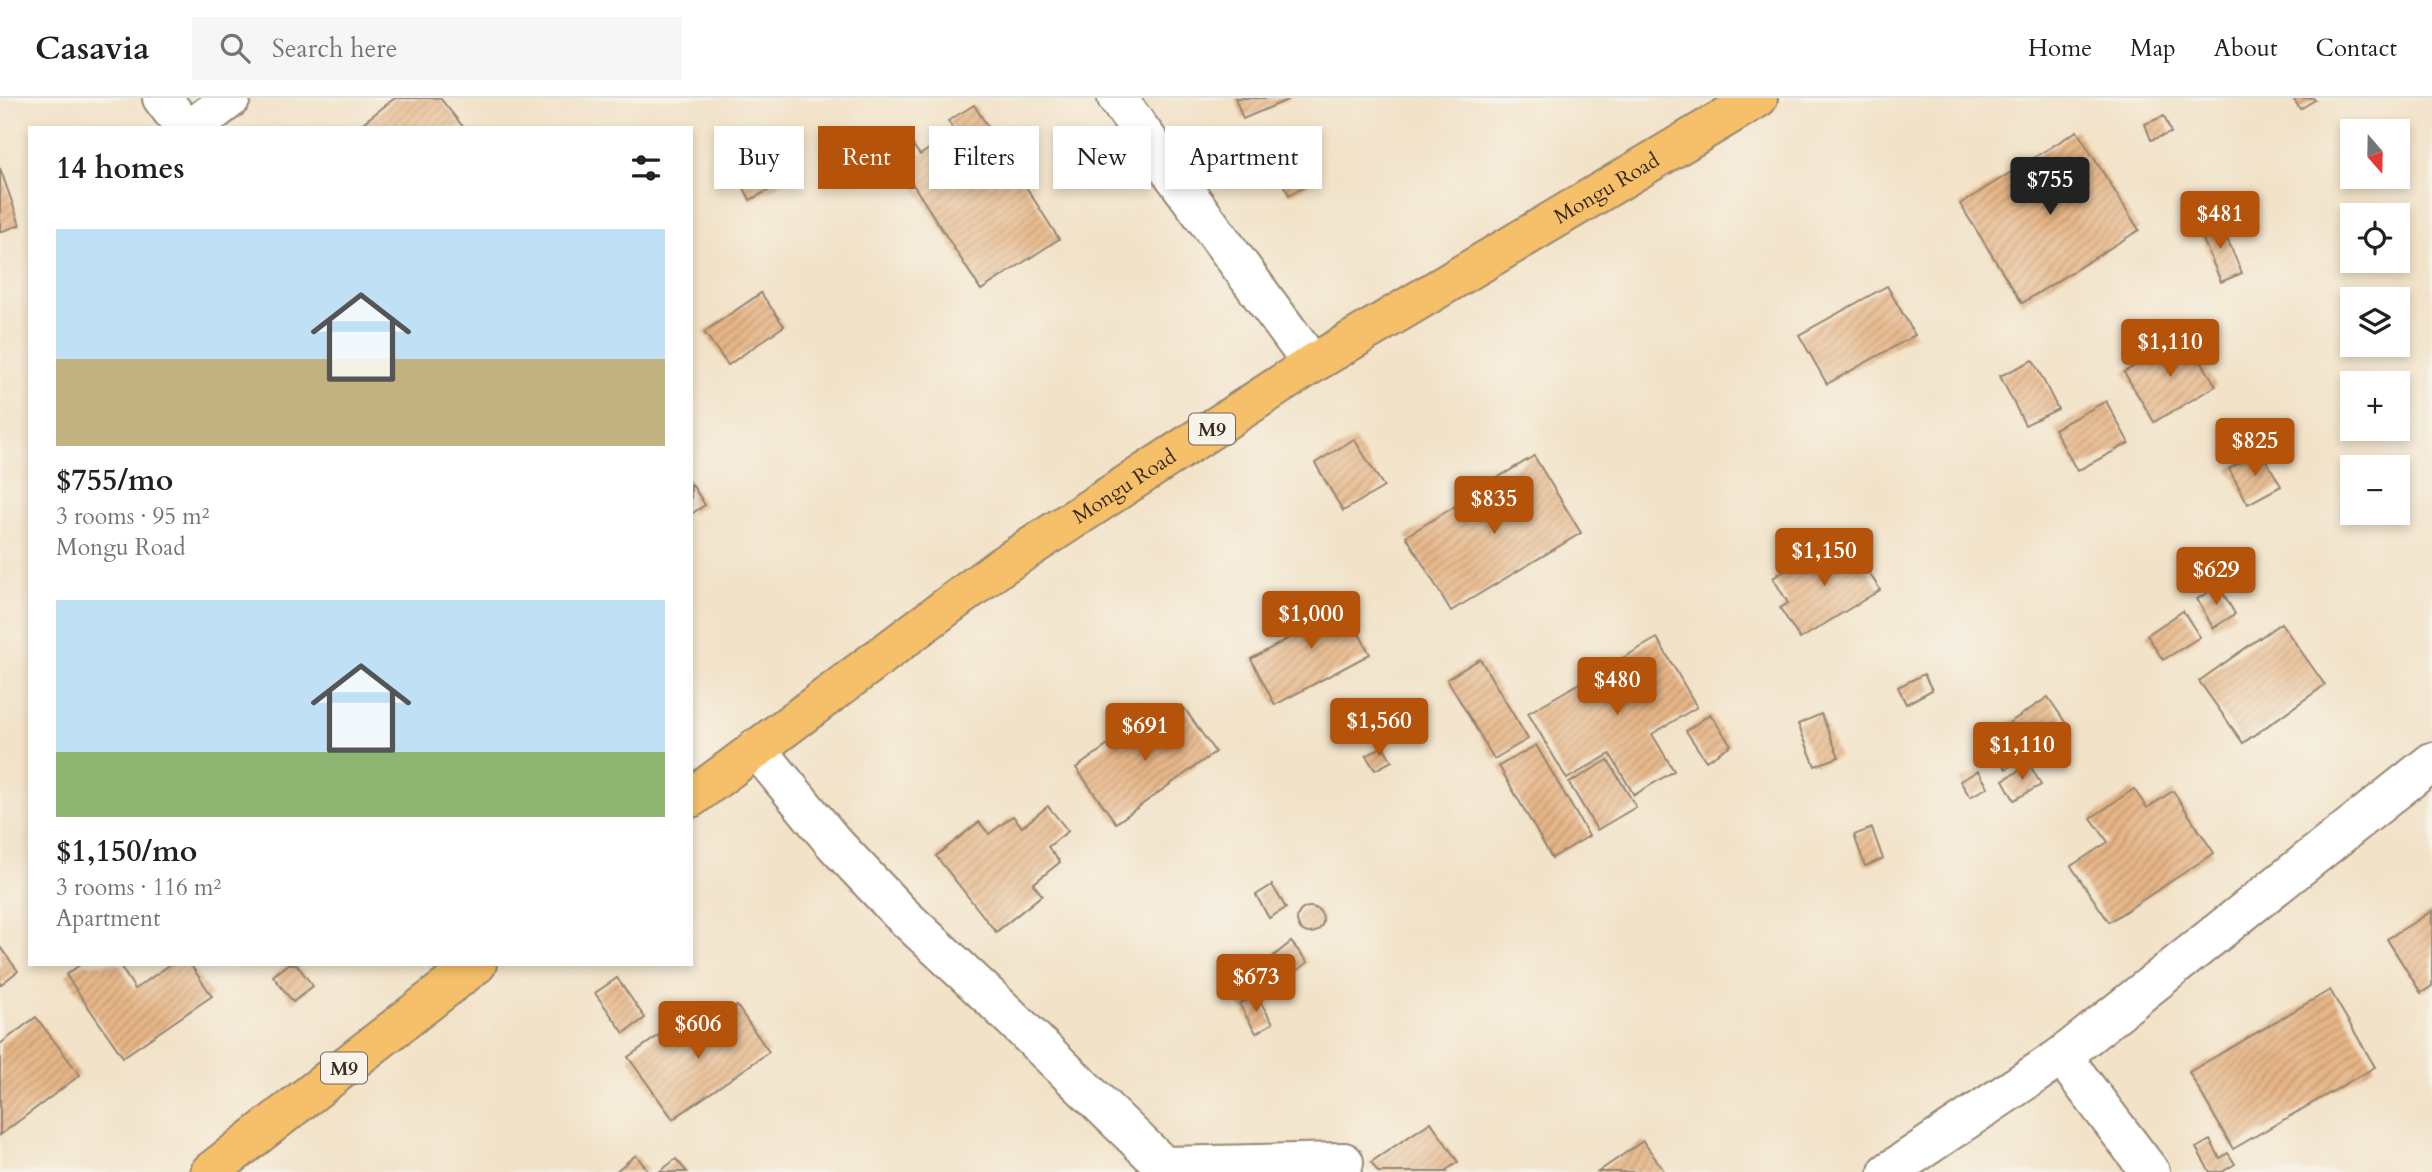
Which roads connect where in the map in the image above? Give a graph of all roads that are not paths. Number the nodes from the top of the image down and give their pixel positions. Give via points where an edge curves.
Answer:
1 (162, 98) edge
2 (231, 98) edge
3 (1118, 98) edge
4 (1758, 98) edge
5 (184, 126) edge
6 (195, 126) edge
7 (1312, 364) junction
8 (755, 748) junction
9 (2432, 762) edge
10 (693, 796) edge
11 (474, 966) edge
12 (2062, 1056) junction
13 (1344, 1162) dead end
14 (1168, 1169) edge
15 (210, 1172) edge
16 (1888, 1172) edge
17 (2150, 1172) edge

1 - 5 street
2 - 6 street
3 - 7 street
4 - 7 main road, Mongu Road / M9
7 - 8 main road, Mongu Road / M9 via 1000,567
8 - 10 main road, Mongu Road / M9
8 - 14 street via 899,912
9 - 12 street
11 - 15 main road, M9
12 - 16 street
12 - 17 street
13 - 14 street

